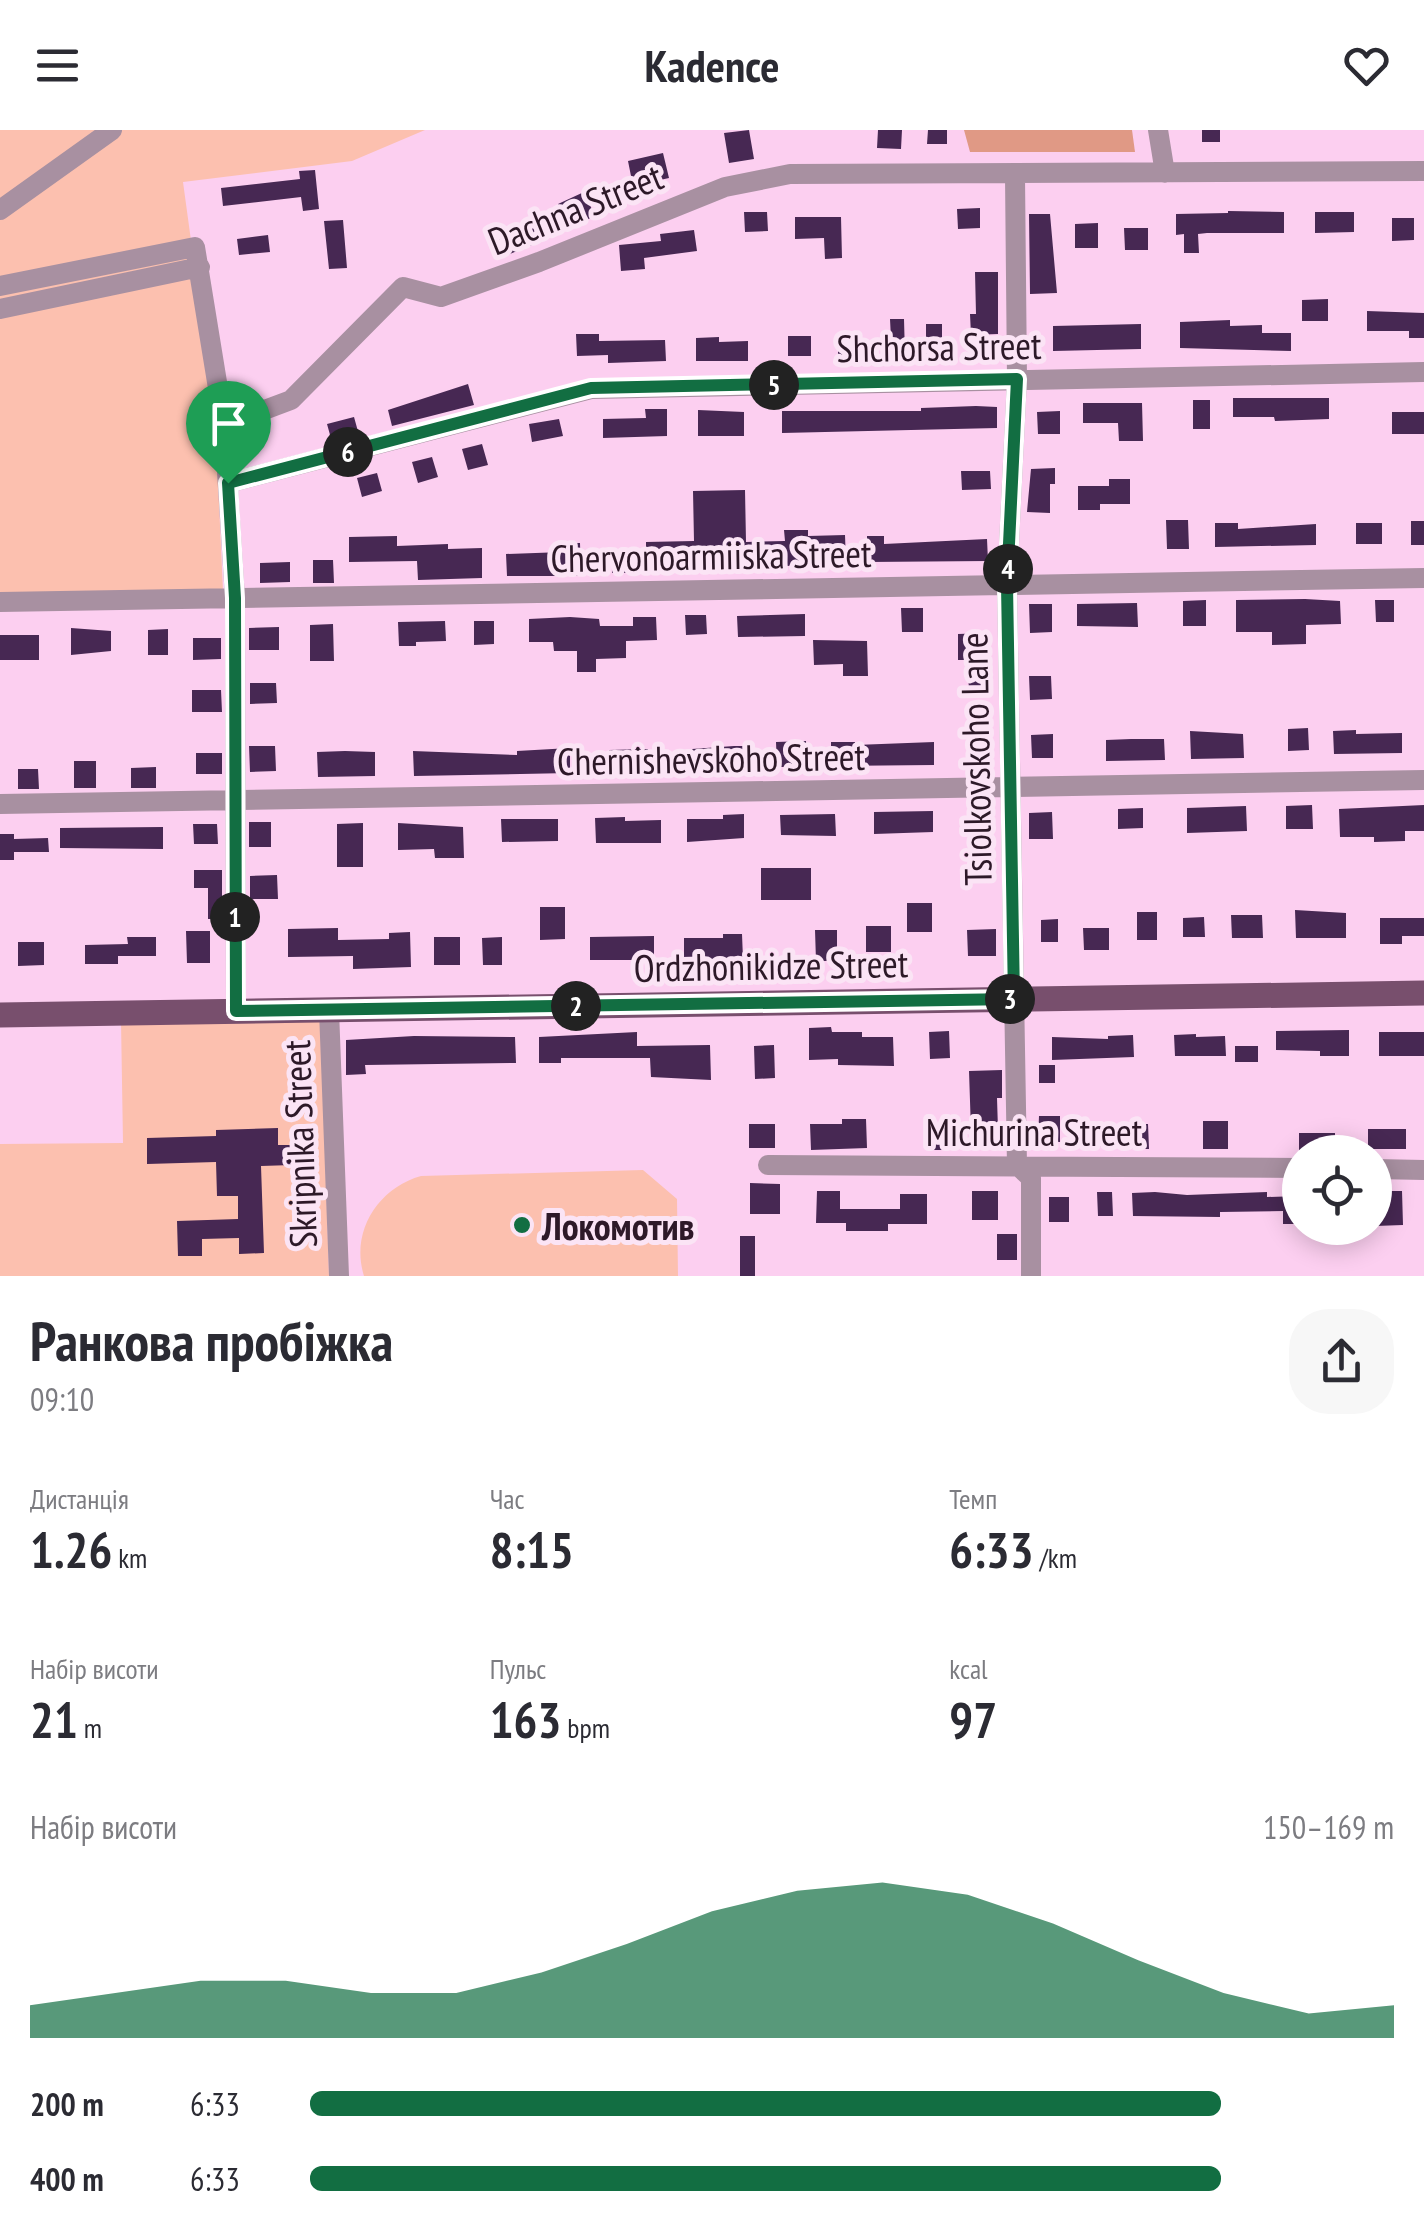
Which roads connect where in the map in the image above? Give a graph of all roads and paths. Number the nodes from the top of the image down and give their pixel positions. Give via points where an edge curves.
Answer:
1 (112, 130) edge
2 (1158, 130) edge
3 (1424, 171) edge
4 (1165, 173) junction
5 (1015, 176) junction
6 (0, 210) edge
7 (198, 257) junction
8 (0, 286) edge
9 (0, 309) edge
10 (1424, 372) edge
11 (1017, 379) junction
12 (224, 425) junction
13 (228, 483) junction
14 (1424, 578) edge
15 (1007, 585) junction
16 (235, 598) junction
17 (0, 602) edge
18 (1424, 780) edge
19 (1010, 788) junction
20 (234, 801) junction
21 (0, 804) edge
22 (1424, 993) edge
23 (1014, 999) junction
24 (329, 1010) junction
25 (236, 1011) junction
26 (0, 1014) edge
27 (768, 1165) dead end
28 (1017, 1165) junction
29 (1282, 1168) edge
30 (1392, 1170) edge
31 (1424, 1170) edge
32 (338, 1276) edge
33 (1031, 1276) edge

1 - 6 street
2 - 4 street
3 - 4 street, Dachna Street
4 - 5 street, Dachna Street
5 - 11 street, Tsiolkovskoho Lane
5 - 12 street, Dachna Street via 756,178 441,298 402,286 292,400
7 - 8 street
7 - 9 street
7 - 12 street
10 - 11 street, Shchorsa Street
11 - 13 street, Shchorsa Street via 591,388
11 - 15 street, Tsiolkovskoho Lane
12 - 13 street
13 - 16 street
14 - 15 street, Chervonoarmiiska Street
15 - 16 street, Chervonoarmiiska Street
15 - 19 street, Tsiolkovskoho Lane
16 - 17 street, Chervonoarmiiska Street
16 - 20 street
18 - 19 street, Chernishevskoho Street
19 - 20 street, Chernishevskoho Street
19 - 23 street, Tsiolkovskoho Lane
20 - 21 street, Chernishevskoho Street
20 - 25 street
22 - 23 main road, Ordzhonikidze Street
23 - 24 main road, Ordzhonikidze Street
23 - 28 street, Tsiolkovskoho Lane
24 - 25 main road, Ordzhonikidze Street
24 - 32 street, Skripnika Street
25 - 26 main road, Ordzhonikidze Street
27 - 28 street, Michurina Street
28 - 29 street, Michurina Street
28 - 33 street, Tsiolkovskoho Lane via 1031,1178
30 - 31 street

